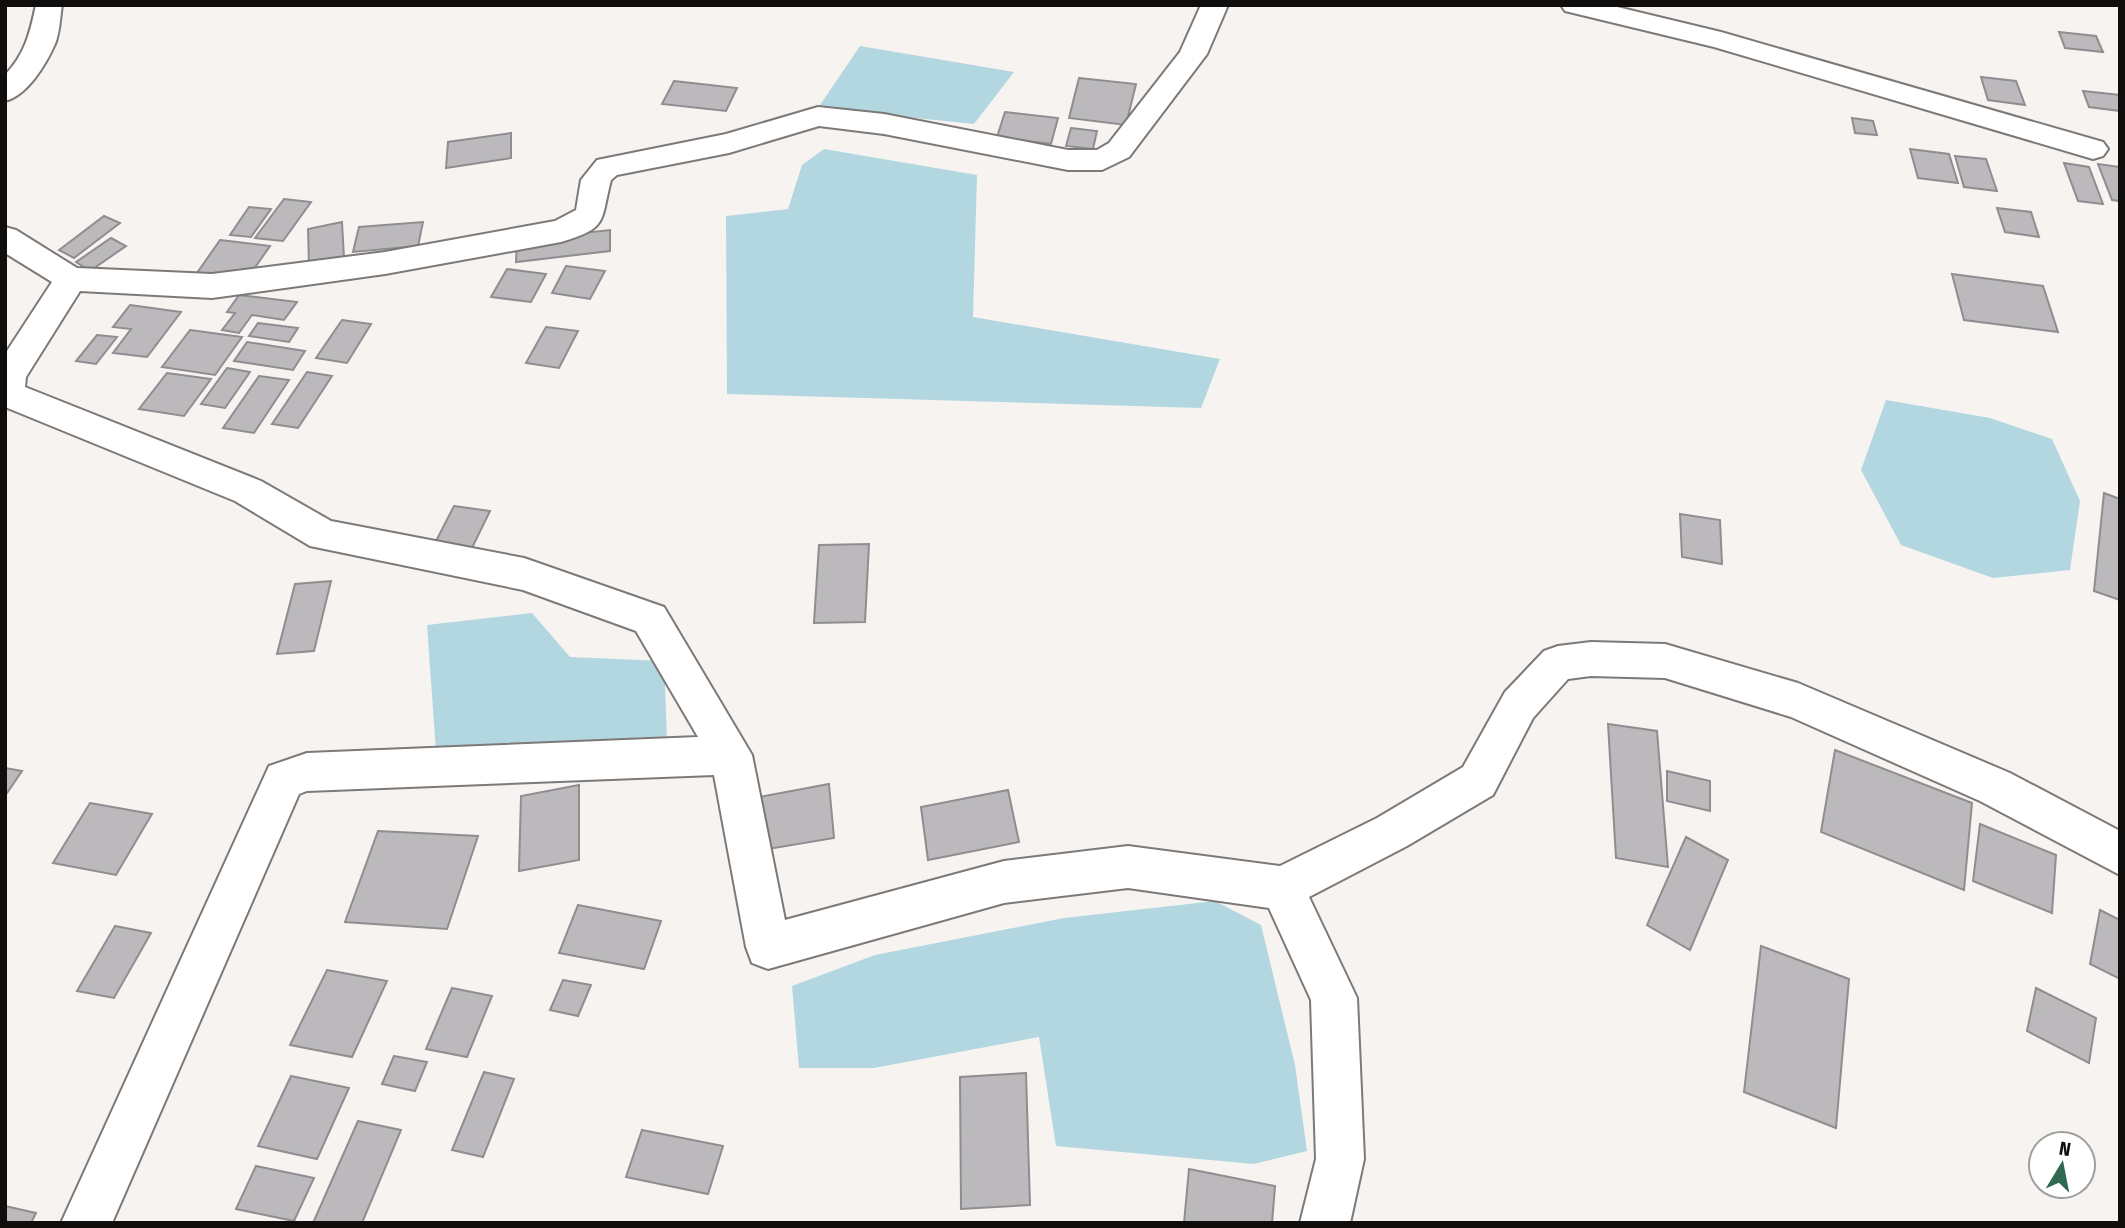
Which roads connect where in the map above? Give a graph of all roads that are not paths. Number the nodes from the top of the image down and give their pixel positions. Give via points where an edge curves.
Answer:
1 (49, 5) edge
2 (1215, 5) edge
3 (1574, 5) edge
4 (5, 92) edge
5 (2093, 149) dead end
6 (5, 238) edge
7 (71, 279) junction
8 (731, 755) junction
9 (2120, 854) edge
10 (1282, 888) junction
11 (86, 1223) edge
12 (1325, 1223) edge

1 - 4 street via 42,42 26,70
2 - 7 street via 1193,54 1119,150 1102,160 1068,160 884,124 818,116 729,143 608,167 595,179 592,208 583,221 561,231 212,286
3 - 5 street via 1721,40
6 - 7 street
7 - 8 street via 9,376 8,394 247,491 323,535 524,574 650,619
8 - 10 street via 768,947 1004,882 1128,867
8 - 11 street via 307,772 284,780
9 - 10 street via 1994,787 1798,701 1665,661 1591,659 1558,663 1519,705 1478,781 1392,832
10 - 12 street via 1334,998 1340,1159

